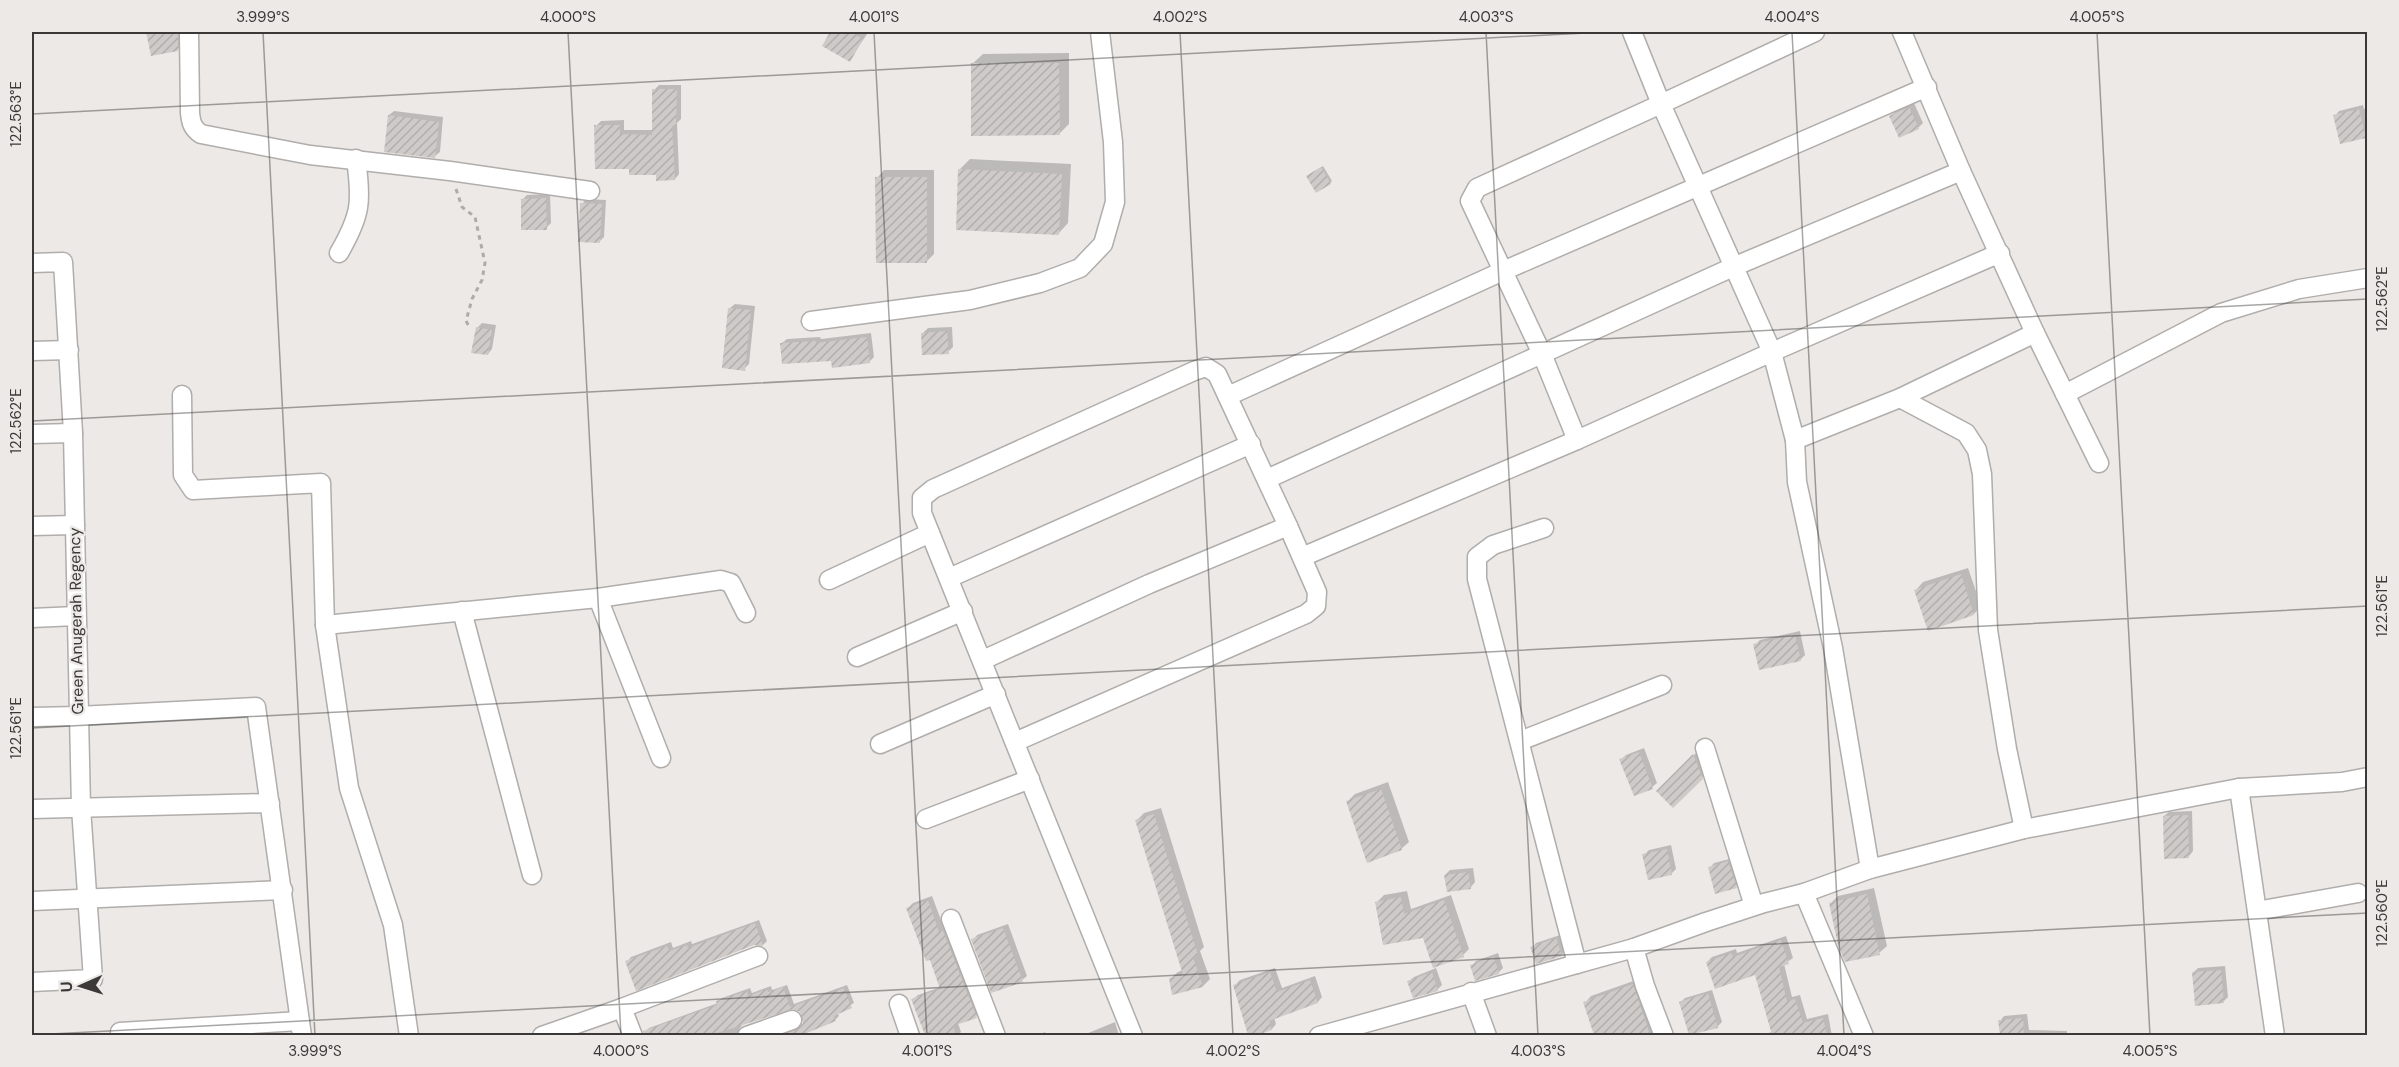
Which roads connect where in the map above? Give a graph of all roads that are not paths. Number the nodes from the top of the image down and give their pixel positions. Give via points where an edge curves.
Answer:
1 (189, 32) edge
2 (1100, 32) edge
3 (1632, 32) edge
4 (1815, 32) edge
5 (1902, 32) edge
6 (1927, 87) junction
7 (1661, 104) junction
8 (356, 159) junction
9 (1961, 171) junction
10 (1698, 187) junction
11 (590, 191) dead end
12 (339, 253) dead end
13 (2000, 253) junction
14 (32, 262) edge
15 (1733, 267) junction
16 (1503, 272) junction
17 (2367, 278) edge
18 (811, 321) dead end
19 (2035, 333) junction
20 (69, 350) junction
21 (32, 351) edge
22 (1772, 352) junction
23 (1542, 354) junction
24 (2065, 394) junction
25 (182, 395) dead end
26 (1227, 396) junction
27 (1900, 398) junction
28 (73, 433) junction
29 (32, 434) edge
30 (1577, 440) junction
31 (1795, 440) junction
32 (1251, 444) junction
33 (2099, 463) dead end
34 (1267, 479) junction
35 (75, 525) junction
36 (32, 526) edge
37 (1288, 526) junction
38 (1544, 528) dead end
39 (930, 533) junction
40 (1302, 557) junction
41 (949, 578) junction
42 (829, 580) dead end
43 (598, 598) junction
44 (462, 611) junction
45 (963, 611) junction
46 (746, 613) dead end
47 (76, 616) junction
48 (32, 618) edge
49 (325, 625) junction
50 (856, 657) dead end
51 (983, 660) junction
52 (1662, 685) dead end
53 (996, 694) junction
54 (32, 717) edge
55 (78, 717) junction
56 (1520, 741) junction
57 (1015, 742) junction
58 (880, 744) dead end
59 (1705, 748) dead end
60 (661, 758) dead end
61 (2367, 777) edge
62 (1030, 779) junction
63 (2239, 788) junction
64 (270, 802) junction
65 (81, 808) junction
66 (32, 809) edge
67 (926, 819) dead end
68 (2024, 828) junction
69 (1870, 869) junction
70 (532, 875) dead end
71 (284, 890) junction
72 (2358, 893) dead end
73 (1804, 894) junction
74 (87, 899) junction
75 (32, 901) edge
76 (1754, 906) junction
77 (2257, 912) junction
78 (951, 920) dead end
79 (1634, 948) junction
80 (758, 956) dead end
81 (1577, 964) junction
82 (32, 982) edge
83 (1471, 992) junction
84 (899, 1004) dead end
85 (622, 1008) junction
86 (792, 1020) dead end
87 (301, 1028) edge
88 (120, 1032) dead end
89 (409, 1035) edge
90 (542, 1035) edge
91 (633, 1035) edge
92 (747, 1035) edge
93 (910, 1035) edge
94 (996, 1035) edge
95 (1133, 1035) edge
96 (1319, 1035) edge
97 (1487, 1035) edge
98 (1664, 1035) edge
99 (1864, 1035) edge
100 (2275, 1035) edge

1 - 8 street via 190,113 195,130 310,155
2 - 18 street via 1113,142 1115,202 1103,244 1080,268 970,300
3 - 7 street
4 - 7 street
5 - 6 street
6 - 9 street
6 - 10 street
7 - 10 street
7 - 16 street via 1478,188 1470,201
8 - 11 street
8 - 12 street via 361,192 354,227
9 - 13 street
9 - 15 street
10 - 15 street
10 - 16 street
13 - 19 street
13 - 22 street
14 - 20 street, Green Anugerah Regency via 63,262
15 - 22 street
15 - 23 street
16 - 23 street
16 - 26 street
17 - 24 street via 2299,289 2221,313
19 - 24 street
19 - 27 street
20 - 21 street
20 - 28 street, Green Anugerah Regency
22 - 30 street
22 - 31 street
23 - 30 street
23 - 34 street
24 - 33 street
25 - 49 street via 183,475 193,490 321,483
26 - 32 street
26 - 39 street via 1217,374 1206,367 933,489 922,498 922,513
27 - 31 street
27 - 68 street via 1966,433 1977,450 1982,474 1988,630
28 - 29 street
28 - 35 street, Green Anugerah Regency
30 - 40 street
31 - 69 street via 1797,482 1833,648
32 - 34 street
32 - 41 street
34 - 37 street
35 - 36 street
35 - 47 street, Green Anugerah Regency
37 - 40 street
37 - 51 street
38 - 56 street via 1492,545 1477,557 1478,579
39 - 41 street
39 - 42 street
40 - 57 street via 1317,592 1316,606 1306,614
41 - 45 street
43 - 44 street
43 - 46 street via 721,580 731,583
43 - 60 street
44 - 49 street
44 - 70 street
45 - 50 street
45 - 51 street
47 - 48 street
47 - 55 street, Green Anugerah Regency
49 - 89 street via 349,788 393,925
51 - 53 street
52 - 56 street
53 - 57 street
53 - 58 street
54 - 55 street
55 - 64 street via 256,707
55 - 65 street, Green Anugerah Regency
56 - 81 street
57 - 62 street
59 - 76 street
61 - 63 street
62 - 67 street
62 - 95 street
63 - 68 street
63 - 77 street
64 - 65 street
64 - 71 street
65 - 66 street
65 - 74 street, Green Anugerah Regency
68 - 69 street
69 - 73 street
71 - 74 street
71 - 87 street
72 - 77 street
73 - 76 street
73 - 99 street
74 - 75 street
74 - 82 street, Green Anugerah Regency via 93,979
76 - 79 street
77 - 100 street
78 - 94 street
79 - 81 street
79 - 98 street
80 - 85 street
81 - 83 street
83 - 96 street
83 - 97 street
84 - 93 street
85 - 90 street
85 - 91 street
86 - 92 street
87 - 88 street

